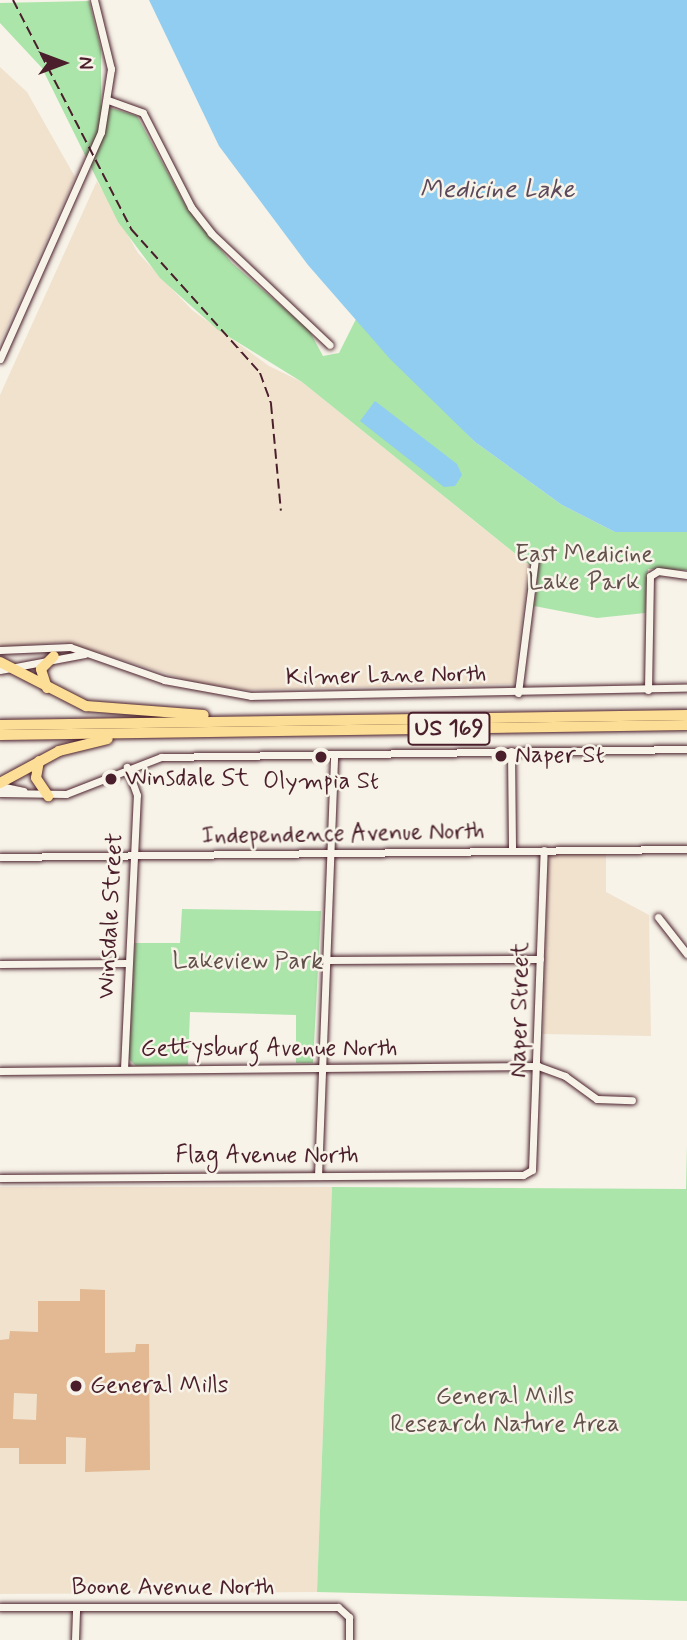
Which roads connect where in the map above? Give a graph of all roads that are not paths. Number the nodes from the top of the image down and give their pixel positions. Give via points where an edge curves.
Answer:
1 (94, 0) edge
2 (108, 100) junction
3 (330, 345) dead end
4 (0, 359) edge
5 (535, 559) dead end
6 (687, 575) edge
7 (0, 650) edge
8 (92, 653) junction
9 (54, 656) junction
10 (3, 667) edge
11 (687, 688) edge
12 (648, 691) junction
13 (52, 692) junction
14 (518, 693) junction
15 (687, 715) edge
16 (283, 720) junction
17 (0, 724) edge
18 (687, 725) edge
19 (212, 732) junction
20 (0, 735) edge
21 (687, 749) edge
22 (511, 751) junction
23 (334, 754) junction
24 (39, 761) junction
25 (127, 767) junction
26 (0, 785) edge
27 (0, 793) edge
28 (48, 796) junction
29 (687, 849) edge
30 (544, 850) junction
31 (512, 851) junction
32 (330, 853) junction
33 (133, 856) junction
34 (0, 857) edge
35 (658, 918) dead end
36 (687, 954) edge
37 (540, 959) junction
38 (326, 960) junction
39 (128, 963) junction
40 (0, 964) edge
41 (538, 1066) junction
42 (322, 1068) junction
43 (124, 1069) junction
44 (0, 1071) edge
45 (632, 1100) dead end
46 (532, 1170) joint
47 (318, 1176) junction
48 (0, 1178) edge
49 (0, 1607) edge
50 (76, 1607) junction
51 (75, 1640) edge
52 (349, 1640) edge

1 - 2 street via 109,47
2 - 3 street via 143,113 191,206 211,233
2 - 4 street via 93,152
5 - 14 street
6 - 12 street via 658,571 649,585
7 - 8 street, Kilmer Lane North via 52,646
8 - 9 street, Kilmer Lane North
8 - 14 street, Kilmer Lane North via 164,680 239,695
9 - 10 street, Kilmer Lane North
9 - 13 highway via 40,676
10 - 13 highway
11 - 12 street, Kilmer Lane North
12 - 14 street, Kilmer Lane North
13 - 16 highway via 100,709
15 - 16 highway, US 169
16 - 17 highway, US 169
18 - 19 highway, US 169
19 - 20 highway, US 169
19 - 24 highway via 86,742
21 - 22 street
22 - 23 street
22 - 31 street
23 - 25 street via 160,757
23 - 32 street
24 - 26 highway
24 - 28 highway via 36,778
25 - 28 street via 76,791
25 - 33 street, Winsdale Street via 137,795
26 - 28 street
27 - 28 street
29 - 30 street, Independence Avenue North
30 - 31 street, Independence Avenue North
30 - 37 street, Naper Street
31 - 32 street, Independence Avenue North
32 - 33 street, Independence Avenue North
32 - 38 street
33 - 34 street, Independence Avenue North
33 - 39 street, Winsdale Street
35 - 36 street
37 - 38 street
37 - 41 street, Naper Street
38 - 42 street
39 - 40 street
39 - 43 street, Winsdale Street
41 - 42 street, Gettysburg Avenue North
41 - 45 street via 565,1076 597,1099
41 - 46 street, Naper Street
42 - 43 street, Gettysburg Avenue North
42 - 47 street
43 - 44 street, Gettysburg Avenue North
46 - 47 street, Flag Avenue North via 523,1175
47 - 48 street, Flag Avenue North
49 - 50 street, Boone Avenue North
50 - 51 street
50 - 52 street, Boone Avenue North via 345,1611

